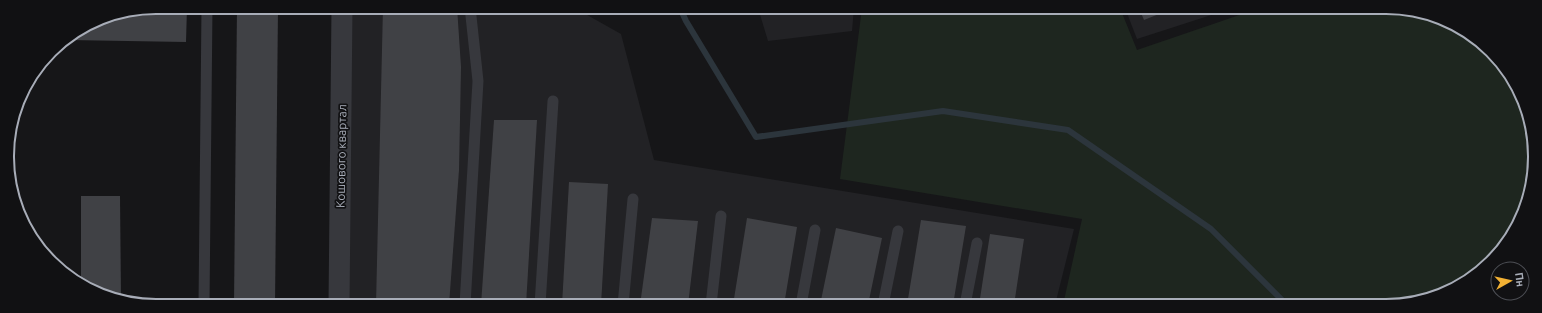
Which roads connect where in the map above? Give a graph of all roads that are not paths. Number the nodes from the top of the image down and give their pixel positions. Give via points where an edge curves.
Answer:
1 (206, 14) edge
2 (342, 14) edge
3 (471, 14) edge
4 (553, 101) dead end
5 (633, 199) dead end
6 (721, 216) dead end
7 (815, 230) dead end
8 (898, 232) dead end
9 (977, 243) dead end
10 (204, 299) edge
11 (339, 299) edge
12 (465, 299) edge
13 (540, 299) edge
14 (624, 299) edge
15 (712, 299) edge
16 (802, 299) edge
17 (884, 299) edge
18 (966, 299) edge

1 - 10 lane
2 - 11 street, Кошового квартал
3 - 12 lane via 478,81
4 - 13 lane
5 - 14 lane
6 - 15 lane
7 - 16 lane
8 - 17 lane
9 - 18 lane

